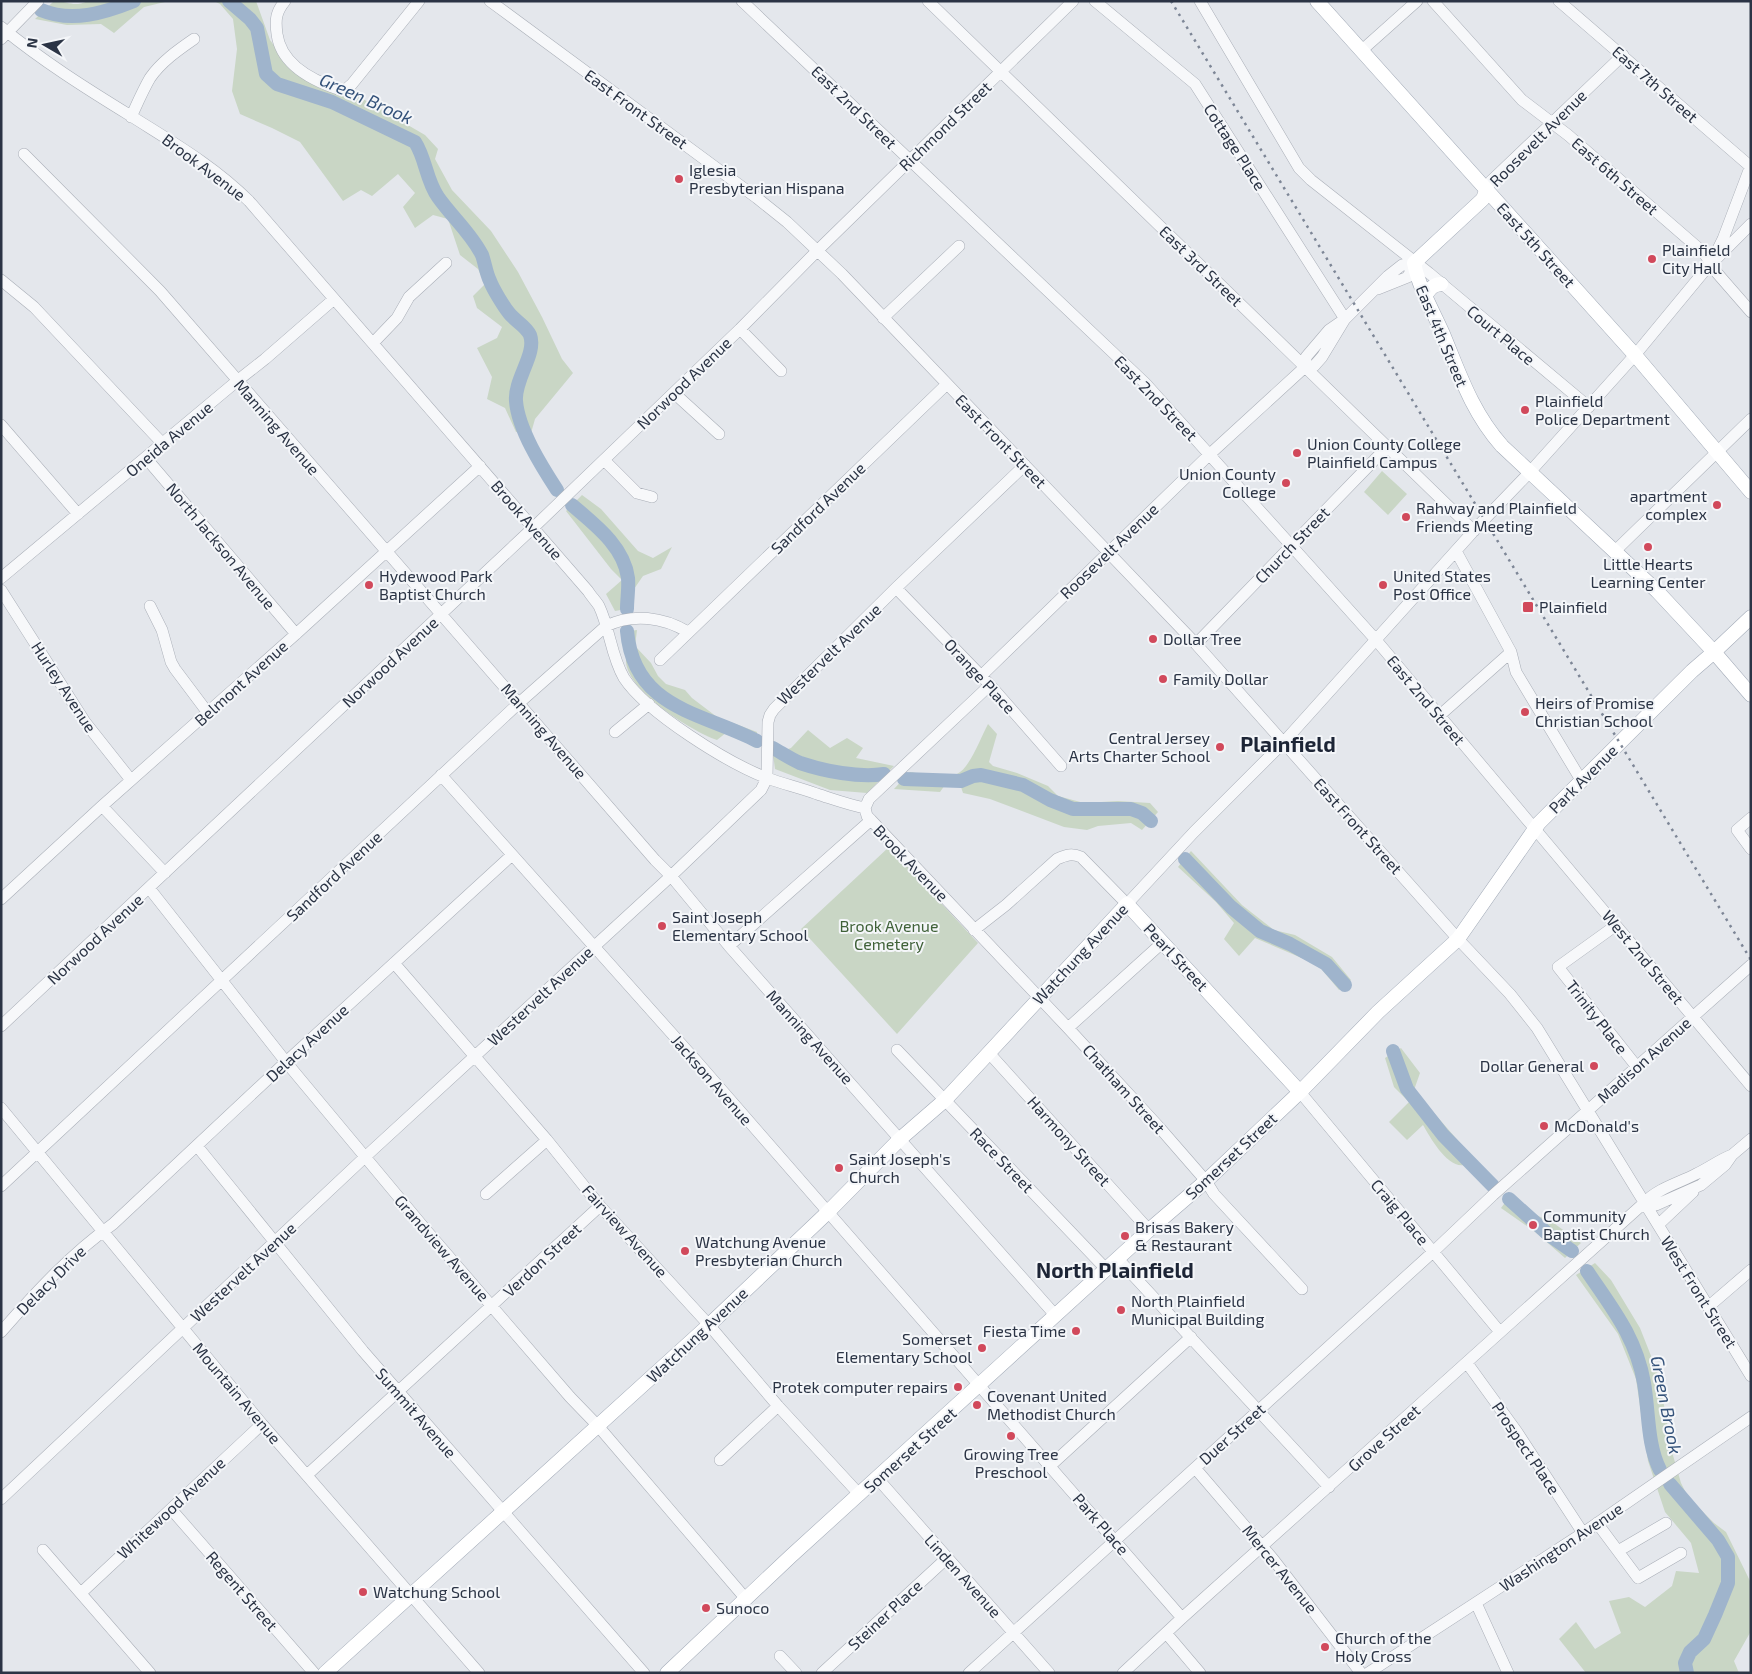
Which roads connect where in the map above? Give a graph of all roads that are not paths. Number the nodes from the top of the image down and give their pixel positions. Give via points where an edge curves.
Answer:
1 (38, 1) edge
2 (285, 1) edge
3 (419, 1) edge
4 (490, 1) edge
5 (742, 1) edge
6 (928, 1) edge
7 (1095, 1) edge
8 (1200, 1) edge
9 (1317, 1) edge
10 (1417, 1) edge
11 (1433, 1) edge
12 (1559, 1) edge
13 (1069, 3) edge
14 (3, 33) edge
15 (194, 40) dead end
16 (1361, 51) junction
17 (1623, 55) junction
18 (1001, 71) junction
19 (131, 116) junction
20 (1553, 122) junction
21 (24, 154) dead end
22 (910, 160) junction
23 (1751, 166) edge
24 (1486, 190) junction
25 (1751, 224) edge
26 (959, 246) dead end
27 (818, 250) junction
28 (446, 263) dead end
29 (1414, 263) junction
30 (1711, 263) junction
31 (1, 280) edge
32 (1441, 284) junction
33 (1426, 296) junction
34 (334, 299) junction
35 (1751, 312) edge
36 (883, 318) junction
37 (1345, 319) junction
38 (740, 329) junction
39 (374, 342) junction
40 (1635, 355) junction
41 (1305, 367) junction
42 (781, 371) dead end
43 (237, 381) junction
44 (947, 384) junction
45 (674, 393) junction
46 (1589, 406) junction
47 (1751, 419) edge
48 (1, 425) edge
49 (718, 434) dead end
50 (162, 444) junction
51 (1388, 446) junction
52 (1717, 452) junction
53 (1210, 454) junction
54 (146, 458) junction
55 (604, 460) junction
56 (1025, 465) junction
57 (480, 466) junction
58 (1529, 473) junction
59 (1751, 492) edge
60 (652, 497) dead end
61 (78, 514) junction
62 (534, 527) junction
63 (1474, 531) junction
64 (1291, 546) junction
65 (386, 551) junction
66 (1456, 551) junction
67 (1108, 552) junction
68 (1614, 552) junction
69 (1, 578) edge
70 (896, 588) junction
71 (1, 590) edge
72 (150, 606) dead end
73 (441, 614) junction
74 (1751, 617) edge
75 (611, 624) junction
76 (688, 632) junction
77 (296, 634) junction
78 (1376, 640) junction
79 (1196, 644) junction
80 (1511, 652) junction
81 (1714, 652) junction
82 (660, 660) dead end
83 (986, 680) junction
84 (1751, 695) edge
85 (519, 703) junction
86 (649, 704) junction
87 (208, 713) junction
88 (1439, 716) junction
89 (615, 732) dead end
90 (1284, 743) junction
91 (1061, 766) dead end
92 (441, 776) junction
93 (767, 778) junction
94 (131, 780) junction
95 (1581, 780) junction
96 (102, 806) junction
97 (865, 808) junction
98 (1751, 818) edge
99 (871, 820) junction
100 (1535, 828) junction
101 (1751, 849) edge
102 (512, 855) junction
103 (166, 873) junction
104 (671, 876) junction
105 (149, 888) junction
106 (1, 898) edge
107 (1127, 904) junction
108 (1615, 926) junction
109 (974, 930) junction
110 (1458, 939) junction
111 (1162, 942) junction
112 (729, 946) junction
113 (593, 947) junction
114 (394, 963) junction
115 (1751, 965) edge
116 (222, 980) junction
117 (1040, 997) junction
118 (1693, 1017) junction
119 (1, 1026) edge
120 (1068, 1028) junction
121 (897, 1050) dead end
122 (989, 1053) junction
123 (474, 1056) junction
124 (286, 1062) junction
125 (1637, 1067) junction
126 (1751, 1086) edge
127 (1300, 1092) junction
128 (945, 1100) junction
129 (1, 1108) edge
130 (1588, 1110) junction
131 (900, 1139) junction
132 (1751, 1139) edge
133 (547, 1140) junction
134 (197, 1146) junction
135 (37, 1152) junction
136 (1732, 1155) junction
137 (365, 1157) junction
138 (1206, 1181) junction
139 (1701, 1185) junction
140 (1, 1186) edge
141 (486, 1194) dead end
142 (1493, 1195) joint
143 (1644, 1203) junction
144 (600, 1206) junction
145 (827, 1213) junction
146 (1658, 1225) junction
147 (1149, 1230) junction
148 (103, 1232) junction
149 (274, 1243) junction
150 (1433, 1252) junction
151 (1118, 1259) junction
152 (1106, 1269) junction
153 (1751, 1270) edge
154 (1302, 1289) dead end
155 (493, 1306) junction
156 (1708, 1307) junction
157 (1056, 1316) junction
158 (709, 1325) junction
159 (182, 1329) junction
160 (1, 1332) edge
161 (1500, 1332) junction
162 (1191, 1337) junction
163 (1467, 1363) junction
164 (1751, 1376) edge
165 (979, 1386) junction
166 (398, 1392) junction
167 (778, 1406) junction
168 (1258, 1410) junction
169 (1751, 1417) edge
170 (262, 1424) junction
171 (598, 1426) junction
172 (720, 1460) dead end
173 (1050, 1466) junction
174 (1195, 1468) junction
175 (307, 1475) junction
176 (878, 1479) junction
177 (1329, 1487) junction
178 (860, 1495) junction
179 (1, 1499) edge
180 (171, 1509) junction
181 (504, 1512) junction
182 (1597, 1523) junction
183 (1666, 1523) dead end
184 (1583, 1533) junction
185 (1116, 1541) junction
186 (1262, 1546) junction
187 (43, 1550) dead end
188 (1618, 1552) junction
189 (1681, 1553) dead end
190 (947, 1558) junction
191 (80, 1593) junction
192 (411, 1595) junction
193 (746, 1599) junction
194 (1476, 1603) junction
195 (1182, 1618) junction
196 (1014, 1632) junction
197 (1166, 1633) junction
198 (780, 1656) dead end
199 (150, 1673) edge
200 (314, 1673) edge
201 (325, 1673) edge
202 (479, 1673) edge
203 (644, 1673) edge
204 (667, 1673) edge
205 (796, 1673) edge
206 (822, 1673) edge
207 (969, 1673) edge
208 (1049, 1673) edge
209 (1123, 1673) edge
210 (1200, 1673) edge
211 (1361, 1673) edge
212 (1368, 1673) edge
213 (1508, 1673) edge

1 - 14 street
2 - 3 street via 278,11 276,25 278,42 286,57 311,77 345,90
4 - 27 street, East Front Street via 757,198
5 - 22 street, East 2nd Street
6 - 18 street, East 3rd Street
7 - 37 street, Cottage Place via 1195,84
8 - 29 street, East 4th Street via 1299,168
9 - 16 main road, East 5th Street
10 - 16 street
11 - 20 street, East 6th Street via 1522,100
12 - 17 street, East 7th Street
13 - 18 street, Richmond Street
14 - 19 street, Brook Avenue
15 - 19 street via 157,69
16 - 24 main road, East 5th Street
17 - 20 street, Roosevelt Avenue
17 - 23 street, East 7th Street
18 - 22 street, Richmond Street
18 - 41 street, East 3rd Street
19 - 34 street, Brook Avenue via 234,185
20 - 24 street, Roosevelt Avenue via 1491,181
20 - 30 street, East 6th Street via 1704,253
21 - 43 street, Manning Avenue via 160,291
22 - 27 street, Richmond Street
22 - 53 street, East 2nd Street via 1145,383
23 - 30 street, Watchung Avenue
24 - 29 main road, Roosevelt Avenue via 1483,199
24 - 40 main road, East 5th Street
25 - 30 street
26 - 36 street
27 - 36 street, East Front Street
27 - 38 street, Norwood Avenue
28 - 39 street via 409,297 397,318
29 - 32 street, Court Place
29 - 33 main road, East 4th Street
29 - 37 street, Roosevelt Avenue via 1402,265
30 - 35 street, East 6th Street
30 - 40 street, Watchung Avenue
31 - 50 street via 34,307
32 - 33 main road via 1430,288
32 - 46 street, Court Place
33 - 58 main road, East 4th Street via 1466,391 1488,431
34 - 39 street, Brook Avenue
34 - 43 street, Oneida Avenue
36 - 44 street, East Front Street
37 - 41 street, Roosevelt Avenue via 1322,357 1314,366
38 - 42 street
38 - 45 street, Norwood Avenue
39 - 57 street, Brook Avenue
40 - 46 street, Watchung Avenue
40 - 52 main road, East 5th Street
41 - 51 street, East 3rd Street
41 - 53 street, Roosevelt Avenue
43 - 50 street, Oneida Avenue
43 - 65 street, Manning Avenue
44 - 56 street, East Front Street
44 - 76 street, Sandford Avenue
45 - 49 street
45 - 55 street, Norwood Avenue
46 - 58 street, Watchung Avenue
47 - 52 street
48 - 61 street
50 - 54 street, Oneida Avenue
51 - 63 street, East 3rd Street
51 - 64 street, Church Street
52 - 59 main road, East 5th Street
52 - 68 street
53 - 64 street, East 2nd Street
53 - 67 street, Roosevelt Avenue
54 - 61 street, Oneida Avenue
54 - 77 street, North Jackson Avenue
55 - 60 street via 636,493
55 - 62 street, Norwood Avenue
56 - 67 street, East Front Street
56 - 70 street, Westervelt Avenue
57 - 62 street, Brook Avenue
57 - 65 street, Belmont Avenue
58 - 63 street, Watchung Avenue
58 - 68 main road, East 4th Street
61 - 69 street, Oneida Avenue
62 - 73 street, Norwood Avenue
62 - 75 street, Brook Avenue via 588,591
63 - 66 street, Watchung Avenue
64 - 78 street, East 2nd Street
64 - 79 street, Church Street
65 - 73 street, Manning Avenue
65 - 77 street, Belmont Avenue
66 - 78 street, Watchung Avenue
66 - 80 street
67 - 79 street, East Front Street
67 - 83 street, Roosevelt Avenue
68 - 81 main road, East 4th Street via 1657,591
70 - 83 street, Orange Place
70 - 93 street, Westervelt Avenue via 770,714
71 - 94 street, Hurley Avenue via 85,722
72 - 87 street via 162,630 171,662
73 - 85 street, Manning Avenue
73 - 103 street, Norwood Avenue
74 - 81 main road, Park Avenue
75 - 76 street via 639,618 667,621
75 - 85 street, Sandford Avenue
75 - 86 street, Brook Avenue via 615,659 624,678
76 - 82 street, Sandford Avenue
77 - 87 street, Belmont Avenue
78 - 88 street, East 2nd Street
78 - 90 street, Watchung Avenue
79 - 90 street, East Front Street
80 - 88 street
80 - 95 street via 1516,672
81 - 84 main road, East 4th Street
81 - 95 main road, Park Avenue
83 - 91 street, Orange Place
83 - 97 street, Roosevelt Avenue via 868,799
85 - 92 street, Sandford Avenue
85 - 104 street, Manning Avenue
86 - 89 street
86 - 93 street, Brook Avenue via 674,725 730,760
87 - 94 street, Belmont Avenue
88 - 100 street, East 2nd Street
90 - 107 street, Watchung Avenue
90 - 110 street, East Front Street
92 - 102 street, Jackson Avenue
92 - 116 street, Sandford Avenue
93 - 97 street, Brook Avenue
93 - 104 street, Westervelt Avenue via 761,790
94 - 96 street, Belmont Avenue
95 - 100 main road, Park Avenue
96 - 103 street
96 - 106 street, Belmont Avenue
97 - 99 street, Brook Avenue
98 - 101 street via 1737,830
99 - 109 street, Brook Avenue
99 - 112 street
100 - 108 street, West 2nd Street
100 - 110 main road, Park Avenue
102 - 113 street, Jackson Avenue
102 - 114 street, Delacy Avenue
103 - 105 street, Norwood Avenue
104 - 112 street, Manning Avenue
104 - 113 street, Westervelt Avenue
105 - 116 street, Grandview Avenue
105 - 119 street, Norwood Avenue
107 - 109 street, Pearl Street via 1081,857 1066,855 1057,859
107 - 111 main road, Pearl Street
107 - 117 main road, Watchung Avenue
108 - 118 street, West 2nd Street
108 - 125 street, Trinity Place via 1558,966
109 - 117 street, Brook Avenue
110 - 127 main road, Somerset Street via 1378,1012
110 - 130 street, West Front Street via 1537,1028
111 - 120 street
111 - 127 main road, Pearl Street
112 - 131 street, Manning Avenue
113 - 123 street, Westervelt Avenue
113 - 145 street, Jackson Avenue
114 - 123 street, Fairview Avenue
114 - 124 street, Delacy Avenue
115 - 118 street, Madison Avenue
116 - 124 street, Grandview Avenue
116 - 135 street, Sandford Avenue
117 - 120 street, Chatham Street
117 - 122 main road, Watchung Avenue
118 - 125 street, Madison Avenue
118 - 126 street, West 2nd Street
120 - 138 street, Chatham Street
121 - 128 street, Race Street
122 - 128 main road, Watchung Avenue
122 - 147 street, Harmony Street
123 - 133 street, Fairview Avenue
123 - 137 street, Westervelt Avenue
124 - 134 street, Delacy Avenue
124 - 137 street, Grandview Avenue
125 - 130 street, Madison Avenue
127 - 138 main road, Somerset Street
127 - 150 street, Craig Place
128 - 131 main road, Watchung Avenue
128 - 152 street, Race Street
129 - 135 street, Mountain Avenue
130 - 142 street, Madison Avenue
130 - 143 street, West Front Street
131 - 145 main road, Watchung Avenue
131 - 157 street, Manning Avenue
132 - 136 street
133 - 141 street
133 - 144 street, Fairview Avenue
134 - 148 street, Delacy Avenue
134 - 149 street, Summit Avenue
135 - 140 street, Sandford Avenue
135 - 148 street, Mountain Avenue
136 - 139 street
136 - 143 street, Grove Street via 1652,1194
137 - 149 street, Westervelt Avenue
137 - 155 street, Grandview Avenue
138 - 147 main road, Somerset Street
138 - 154 street, Chatham Street via 1214,1194
139 - 143 street via 1656,1205
139 - 146 street
142 - 150 street, Duer Street
143 - 146 street, West Front Street
143 - 161 street, Grove Street
144 - 155 street, Verdon Street
144 - 158 street, Fairview Avenue
145 - 158 main road, Watchung Avenue
145 - 165 street, Jackson Avenue
146 - 156 street, West Front Street
147 - 151 main road, Somerset Street
148 - 159 street, Mountain Avenue
148 - 160 street, Delacy Drive via 41,1288
149 - 159 street, Westervelt Avenue
149 - 166 street, Summit Avenue
150 - 161 street, Craig Place
150 - 168 street, Duer Street
151 - 152 main road, Somerset Street
151 - 162 street
152 - 157 main road, Somerset Street
153 - 156 street
155 - 166 street, Verdon Street
155 - 171 street, Grandview Avenue
156 - 164 street, West Front Street
157 - 165 main road, Somerset Street
158 - 167 street, Fairview Avenue
158 - 171 main road, Watchung Avenue
159 - 170 street, Mountain Avenue
159 - 179 street, Westervelt Avenue
161 - 163 street, Grove Street
162 - 168 street
162 - 173 street
163 - 177 street, Grove Street
163 - 184 street, Prospect Place via 1519,1434
165 - 173 street, Park Place
165 - 176 main road, Somerset Street
166 - 175 street, Verdon Street
166 - 181 street, Summit Avenue
167 - 172 street
167 - 178 street, Fairview Avenue
168 - 174 street, Duer Street
168 - 177 street
169 - 182 street, Washington Avenue
170 - 175 street, Mountain Avenue
170 - 180 street, Whitewood Avenue
171 - 181 main road, Watchung Avenue
171 - 193 street, Grandview Avenue
173 - 185 street, Park Place
174 - 185 street, Duer Street
174 - 186 street, Mercer Avenue
175 - 192 street, Mountain Avenue
176 - 178 main road, Somerset Street
176 - 190 street, Linden Avenue
177 - 186 street, Grove Street
178 - 193 main road, Somerset Street
180 - 191 street, Whitewood Avenue
180 - 200 street, Regent Street
181 - 192 main road, Watchung Avenue
181 - 203 street, Summit Avenue
182 - 184 street, Washington Avenue
182 - 188 street
183 - 188 street
184 - 194 street, Washington Avenue
185 - 195 street, Park Place
185 - 196 street, Duer Street
186 - 195 street, Grove Street
186 - 211 street, Mercer Avenue
187 - 191 street
188 - 189 street via 1638,1578
190 - 196 street, Linden Avenue
190 - 206 street, Steiner Place
191 - 199 street
192 - 201 main road, Watchung Avenue
192 - 202 street, Mountain Avenue
193 - 204 main road, Somerset Street
194 - 212 street, Washington Avenue
194 - 213 street
195 - 197 street, Grove Street
196 - 207 street, Duer Street
196 - 208 street, Linden Avenue
197 - 209 street, Grove Street
197 - 210 street
198 - 205 street

